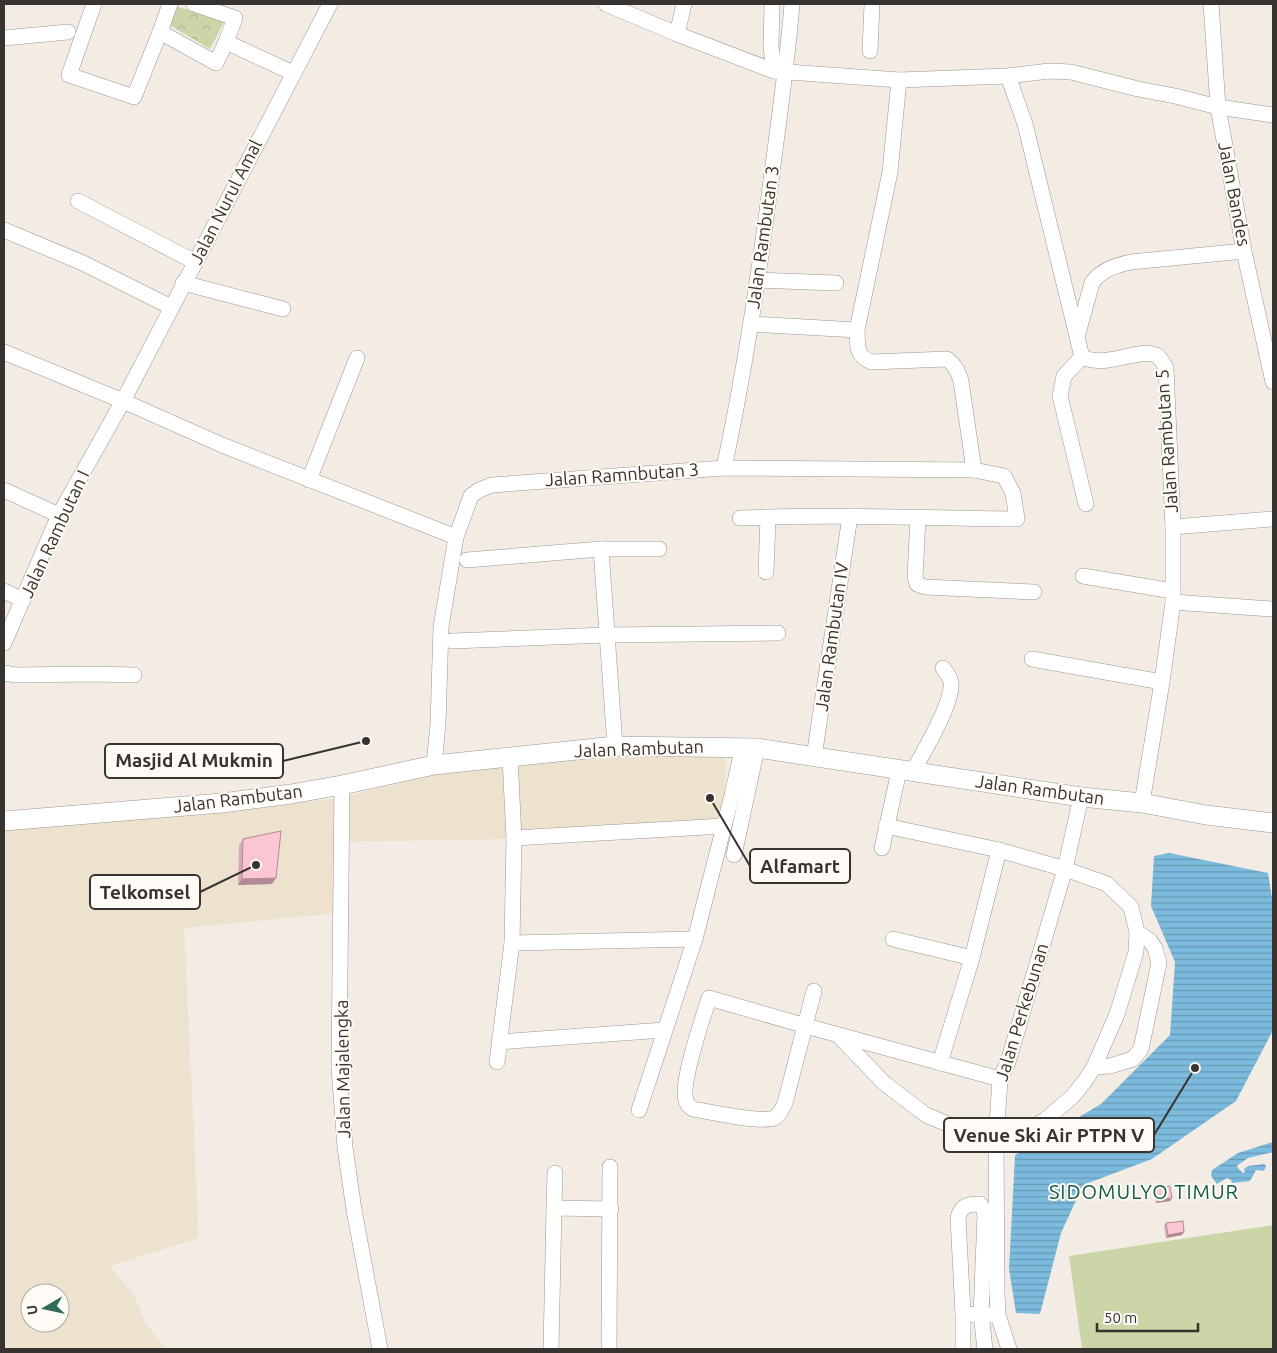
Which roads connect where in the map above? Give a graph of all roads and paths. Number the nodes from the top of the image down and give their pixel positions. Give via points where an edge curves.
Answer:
1 (94, 4) edge
2 (170, 4) edge
3 (194, 4) edge
4 (330, 4) edge
5 (606, 4) edge
6 (684, 4) edge
7 (772, 4) edge
8 (792, 4) edge
9 (872, 4) edge
10 (1211, 4) edge
11 (68, 32) dead end
12 (160, 32) junction
13 (677, 34) junction
14 (4, 38) edge
15 (226, 42) junction
16 (870, 51) dead end
17 (780, 72) junction
18 (293, 73) junction
19 (1008, 76) junction
20 (899, 80) junction
21 (1218, 107) junction
22 (1273, 115) edge
23 (78, 202) dead end
24 (4, 230) edge
25 (1244, 251) junction
26 (195, 262) junction
27 (758, 280) junction
28 (183, 283) junction
29 (836, 283) dead end
30 (171, 307) junction
31 (283, 310) dead end
32 (751, 324) junction
33 (857, 330) junction
34 (1078, 335) junction
35 (4, 352) edge
36 (1082, 357) junction
37 (357, 358) dead end
38 (1273, 382) edge
39 (123, 401) junction
40 (724, 468) junction
41 (974, 470) junction
42 (309, 480) junction
43 (4, 490) edge
44 (1086, 504) dead end
45 (59, 515) junction
46 (850, 516) junction
47 (768, 517) junction
48 (740, 518) dead end
49 (918, 518) junction
50 (1273, 519) edge
51 (1172, 527) junction
52 (456, 537) junction
53 (601, 549) junction
54 (658, 549) dead end
55 (468, 560) dead end
56 (766, 572) dead end
57 (1083, 576) dead end
58 (4, 590) edge
59 (1034, 592) dead end
60 (1173, 596) junction
61 (24, 600) junction
62 (1271, 609) dead end
63 (778, 633) dead end
64 (607, 635) junction
65 (452, 641) dead end
66 (4, 643) edge
67 (1032, 659) dead end
68 (943, 668) dead end
69 (4, 674) edge
70 (134, 675) dead end
71 (1162, 682) junction
72 (615, 746) junction
73 (750, 747) junction
74 (814, 757) junction
75 (510, 758) junction
76 (434, 765) junction
77 (906, 772) junction
78 (342, 785) junction
79 (1081, 797) junction
80 (1142, 804) junction
81 (4, 820) edge
82 (1273, 823) edge
83 (724, 826) junction
84 (886, 826) junction
85 (514, 838) junction
86 (882, 848) dead end
87 (998, 850) junction
88 (734, 856) dead end
89 (1065, 869) junction
90 (1137, 932) junction
91 (695, 938) junction
92 (893, 939) dead end
93 (512, 943) junction
94 (972, 958) junction
95 (814, 991) dead end
96 (806, 1026) junction
97 (664, 1030) junction
98 (838, 1035) junction
99 (499, 1042) junction
100 (497, 1062) dead end
101 (940, 1063) junction
102 (1094, 1067) junction
103 (1000, 1079) junction
104 (639, 1110) dead end
105 (996, 1140) junction
106 (610, 1168) dead end
107 (554, 1173) dead end
108 (554, 1208) junction
109 (611, 1209) junction
110 (963, 1314) junction
111 (981, 1314) junction
112 (998, 1315) junction
113 (380, 1349) edge
114 (551, 1349) edge
115 (609, 1349) edge
116 (963, 1349) edge
117 (985, 1349) edge
118 (1009, 1349) edge

1 - 12 street via 69,75 134,97
2 - 12 street
3 - 15 street via 235,18
4 - 18 street, Jalan Nurul Amal
5 - 13 street
6 - 13 street
7 - 17 street via 771,48
8 - 17 street, Jalan Rambutan 3
9 - 16 street
10 - 21 street, Jalan Bandes
11 - 14 street
12 - 15 street via 216,63
13 - 17 street
15 - 18 street
17 - 20 street
17 - 27 street, Jalan Rambutan 3
18 - 26 street, Jalan Nurul Amal
19 - 20 street
19 - 21 street via 1071,72
19 - 34 street via 1025,124
20 - 33 street via 890,172
21 - 22 street
21 - 25 street, Jalan Bandes
23 - 26 street
24 - 30 street via 83,263
25 - 34 street via 1131,262 1107,270 1092,283
25 - 38 street, Jalan Bandes
26 - 28 street, Jalan Nurul Amal
27 - 29 street
27 - 32 street, Jalan Rambutan 3
28 - 30 street, Jalan Nurul Amal
28 - 31 street
30 - 39 street, Jalan Nurul Amal
32 - 33 street
32 - 40 street, Jalan Rambutan 3
33 - 41 street via 858,352 871,362 947,359 953,363 961,381
34 - 36 street
35 - 39 street
36 - 44 street via 1064,376 1060,396
36 - 51 street, Jalan Rambutan 5 via 1101,362 1149,353 1161,358 1166,368
37 - 42 street
39 - 42 street
39 - 45 street, Jalan Rambutan I
40 - 41 street, Jalan Ramnbutan 3
40 - 52 street, Jalan Ramnbutan 3 via 492,485 471,496
41 - 49 street, Jalan Ramnbutan 3 via 1004,476 1013,493 1017,519
42 - 52 street
43 - 45 street
45 - 61 street, Jalan Rambutan I
46 - 47 street
46 - 49 street
46 - 74 street, Jalan Rambutan IV
47 - 48 street
47 - 56 street
49 - 59 street via 917,584 924,587
50 - 51 street
51 - 60 street, Jalan Rambutan 5
52 - 76 street, Jalan Ramnbutan 3 via 441,627
53 - 54 street
53 - 55 street
53 - 64 street
57 - 60 street
58 - 61 street
60 - 62 street
60 - 71 street, Jalan Rambutan 5
61 - 66 street, Jalan Rambutan I
63 - 64 street
64 - 65 street
64 - 72 street
67 - 71 street
68 - 77 street via 951,680 951,693 941,717
69 - 70 street
71 - 80 street, Jalan Rambutan 5
72 - 73 main road, Jalan Rambutan
72 - 75 main road, Jalan Rambutan
73 - 74 main road, Jalan Rambutan
73 - 83 street
73 - 88 street
74 - 77 main road, Jalan Rambutan
75 - 76 main road, Jalan Rambutan
75 - 85 street
76 - 78 main road, Jalan Rambutan
77 - 79 main road, Jalan Rambutan
77 - 84 street
78 - 81 main road, Jalan Rambutan via 222,803
78 - 113 street, Jalan Majalengka via 341,1106 354,1210
79 - 80 main road, Jalan Rambutan
79 - 89 street, Jalan Perkebunan
80 - 82 main road, Jalan Rambutan
83 - 85 street
83 - 91 street
84 - 86 street
84 - 87 street
85 - 93 street
87 - 89 street
87 - 94 street
89 - 90 street via 1106,884 1131,907
89 - 103 street, Jalan Perkebunan via 1008,1062
90 - 102 street via 1136,952 1117,1014
90 - 102 street via 1155,948 1159,963 1141,1049 1133,1059
91 - 93 street
91 - 97 street
92 - 94 street
93 - 99 street
94 - 101 street
95 - 96 street
96 - 96 street via 785,1103 774,1118 760,1119 692,1109 686,1101 691,1060 709,998
96 - 98 street
97 - 99 street
97 - 104 street
98 - 101 street
98 - 105 street via 884,1083 926,1115 974,1135
99 - 100 street
101 - 103 street
102 - 105 street via 1073,1096 1045,1120 1022,1133
103 - 105 street, Jalan Perkebunan
105 - 112 street, Jalan Perkebunan
106 - 109 street
107 - 108 street
108 - 109 street
108 - 114 street
109 - 115 street
110 - 111 street
110 - 111 street via 958,1217 966,1205 980,1204 985,1216
110 - 116 street
111 - 112 street
111 - 117 street
112 - 118 street, Jalan Perkebunan

